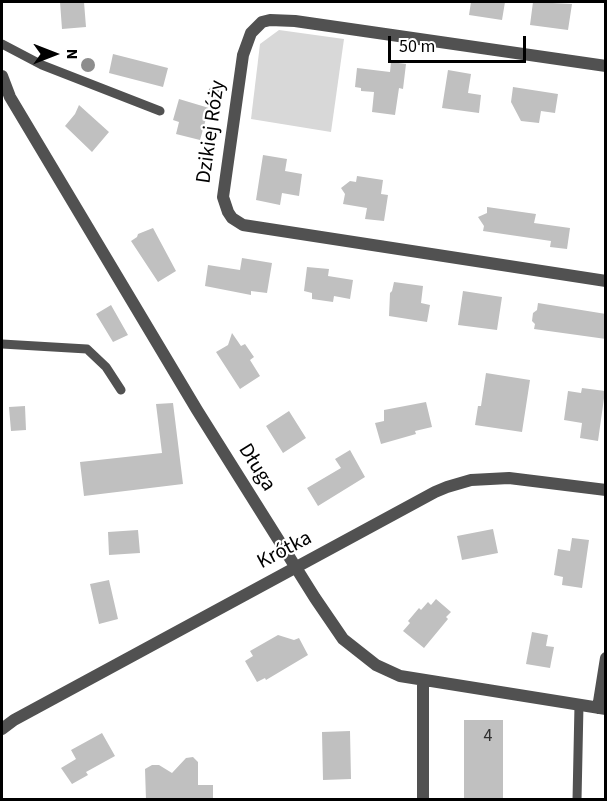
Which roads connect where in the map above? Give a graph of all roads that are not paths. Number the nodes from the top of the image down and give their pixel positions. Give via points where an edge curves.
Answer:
1 (2, 44) edge
2 (606, 66) edge
3 (2, 76) edge
4 (160, 111) dead end
5 (606, 281) edge
6 (2, 344) edge
7 (121, 390) dead end
8 (606, 490) edge
9 (296, 567) junction
10 (606, 657) edge
11 (423, 681) junction
12 (579, 705) junction
13 (602, 709) edge
14 (2, 729) edge
15 (423, 800) edge
16 (577, 800) edge

1 - 4 lane via 42,65
2 - 5 street, Dzikiej Róży via 295,21 262,22 251,33 243,55 223,197 232,218 243,225
3 - 9 street, Długa via 10,97 100,250
6 - 7 lane via 87,349
8 - 9 street, Krótka via 509,478 459,483
9 - 11 street, Długa via 335,628 354,649 388,671
9 - 14 street, Krótka
10 - 13 street
11 - 12 street, Długa
11 - 15 street
12 - 13 street, Długa
12 - 16 lane

